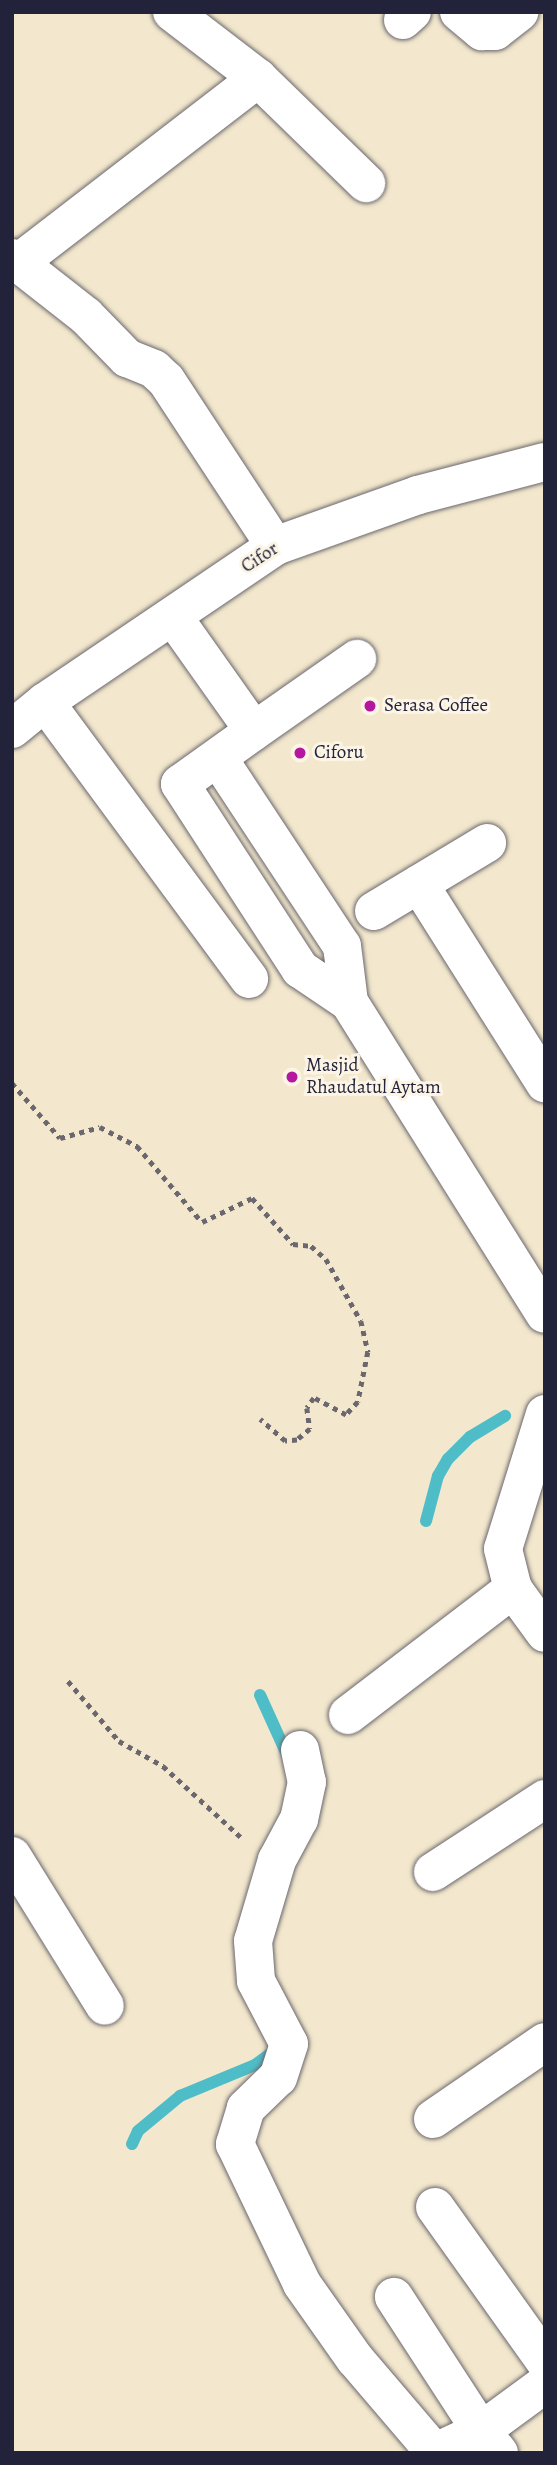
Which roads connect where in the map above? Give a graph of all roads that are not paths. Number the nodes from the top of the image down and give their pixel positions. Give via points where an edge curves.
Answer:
1 (172, 12) edge
2 (459, 12) edge
3 (519, 12) edge
4 (258, 78) junction
5 (366, 183) dead end
6 (15, 261) edge
7 (545, 462) edge
8 (275, 546) junction
9 (174, 618) junction
10 (357, 659) dead end
11 (45, 702) junction
12 (12, 729) edge
13 (254, 731) junction
14 (218, 758) junction
15 (487, 843) dead end
16 (276, 846) junction
17 (237, 872) junction
18 (419, 884) junction
19 (374, 911) dead end
20 (249, 979) dead end
21 (349, 1002) junction
22 (545, 1083) edge
23 (545, 1314) edge
24 (545, 1414) edge
25 (513, 1589) junction
26 (545, 1633) edge
27 (348, 1715) dead end
28 (300, 1750) dead end
29 (545, 1800) edge
30 (12, 1856) edge
31 (433, 1872) dead end
32 (105, 2006) dead end
33 (545, 2042) edge
34 (433, 2119) dead end
35 (435, 2207) dead end
36 (394, 2297) dead end
37 (545, 2361) edge
38 (545, 2384) edge
39 (490, 2442) edge

1 - 4 street
2 - 3 street via 482,32 495,31
4 - 5 street
4 - 6 street
6 - 8 street via 86,316 127,358 154,369 166,380
7 - 8 street, Cifor via 418,495
8 - 9 street, Cifor
9 - 11 street, Cifor
9 - 13 street
10 - 13 street
11 - 12 street, Cifor
11 - 20 street
13 - 14 street
14 - 16 street
14 - 17 street via 180,784
15 - 18 street
16 - 17 street
16 - 21 street via 342,946
17 - 21 street via 300,969
18 - 19 street
18 - 22 street
21 - 23 street
24 - 25 street via 503,1549
25 - 26 street
25 - 27 street
28 - 39 street via 307,1782 299,1819 277,1860 253,1941 256,1981 289,2044 278,2077 246,2108 235,2144 302,2284 328,2326 431,2448
29 - 31 street
30 - 32 street
33 - 34 street
35 - 37 street
36 - 39 street
38 - 39 street

